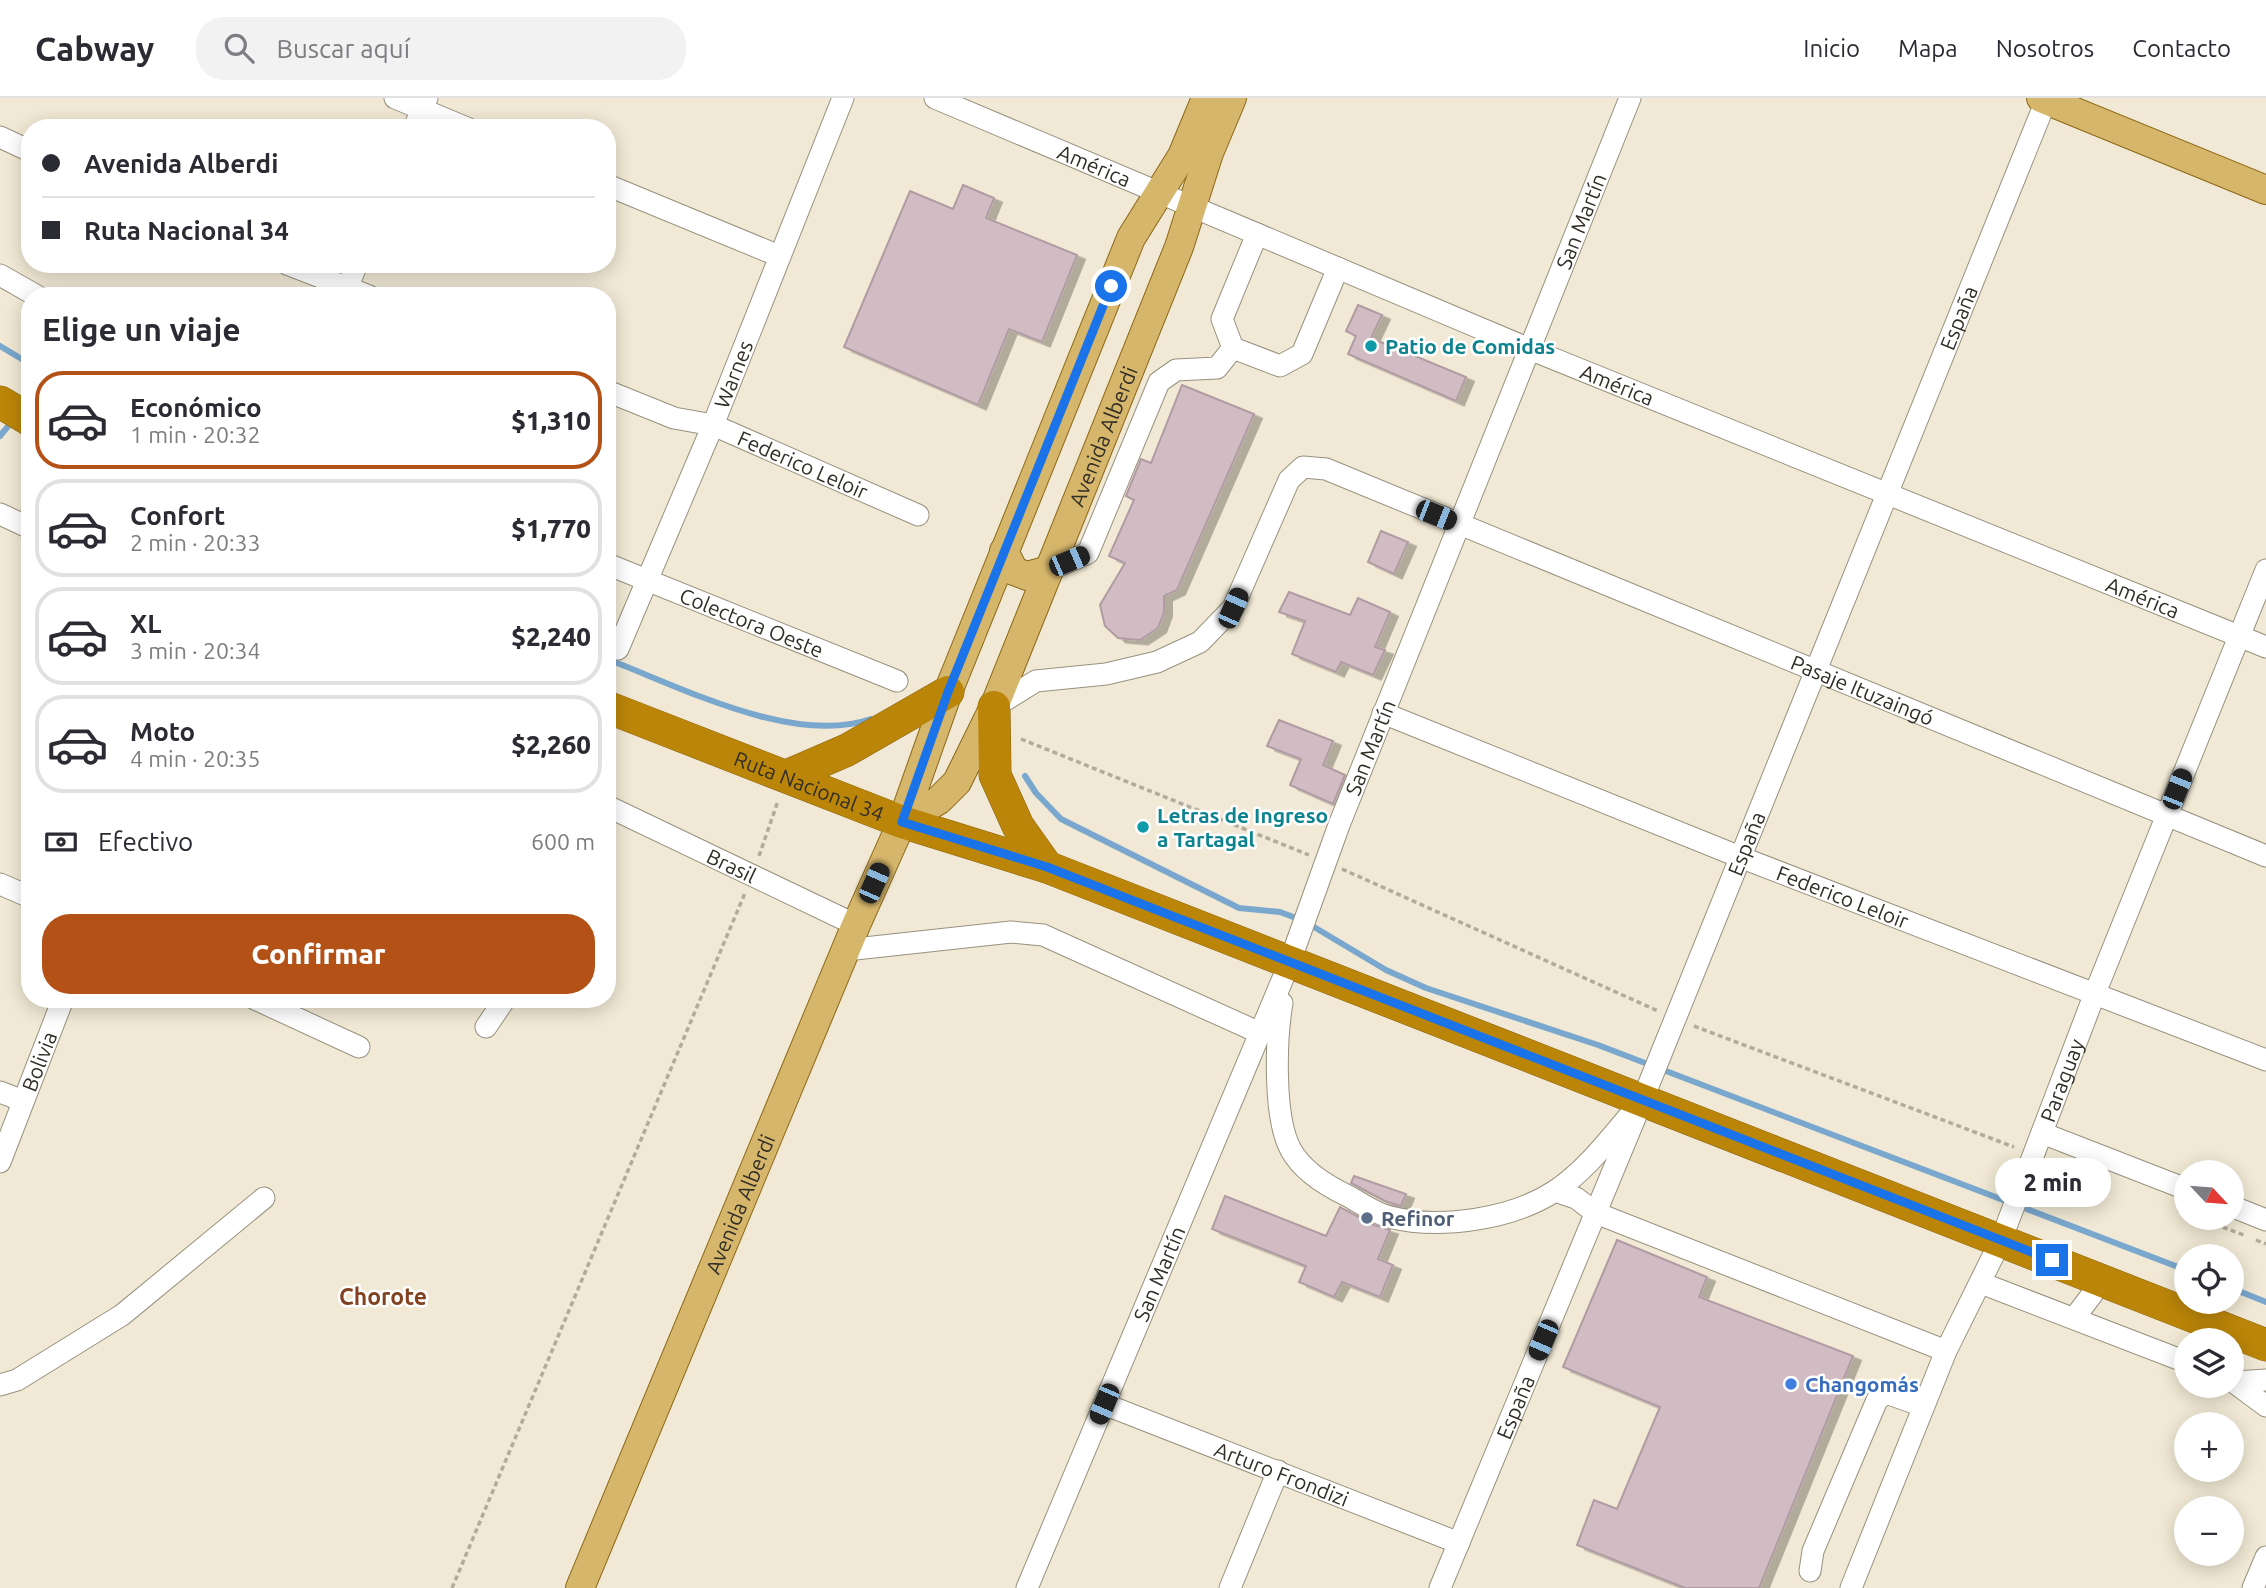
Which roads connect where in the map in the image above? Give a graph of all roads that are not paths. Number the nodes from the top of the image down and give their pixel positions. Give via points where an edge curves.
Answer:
1 (395, 98) edge
2 (843, 98) edge
3 (935, 98) edge
4 (1206, 98) edge
5 (1232, 98) edge
6 (1630, 98) edge
7 (2045, 99) edge
8 (421, 112) edge
9 (441, 119) edge
10 (0, 137) edge
11 (21, 147) edge
12 (616, 189) edge
13 (2266, 190) edge
14 (1160, 193) junction
15 (1192, 206) junction
16 (1257, 234) junction
17 (779, 256) junction
18 (1338, 268) junction
19 (307, 273) edge
20 (0, 275) edge
21 (21, 287) edge
22 (337, 287) edge
23 (1233, 348) junction
24 (1527, 348) junction
25 (616, 395) edge
26 (1, 403) edge
27 (21, 414) edge
28 (713, 425) junction
29 (1888, 494) junction
30 (0, 514) edge
31 (918, 515) dead end
32 (21, 524) edge
33 (1458, 524) junction
34 (1004, 551) junction
35 (616, 568) edge
36 (1049, 569) junction
37 (2266, 570) edge
38 (645, 579) junction
39 (2239, 636) junction
40 (2266, 647) edge
41 (618, 649) dead end
42 (1815, 671) junction
43 (897, 681) dead end
44 (948, 692) junction
45 (993, 707) junction
46 (616, 711) edge
47 (1383, 713) junction
48 (786, 776) junction
49 (2167, 815) junction
50 (616, 817) edge
51 (902, 822) junction
52 (2266, 856) edge
53 (1741, 857) junction
54 (1047, 867) junction
55 (0, 884) edge
56 (21, 893) edge
57 (851, 937) junction
58 (1289, 964) junction
59 (2095, 993) junction
60 (59, 1008) edge
61 (275, 1008) edge
62 (499, 1008) edge
63 (486, 1027) dead end
64 (1260, 1033) junction
65 (359, 1047) dead end
66 (2266, 1060) edge
67 (1651, 1078) junction
68 (0, 1092) edge
69 (23, 1101) junction
70 (2042, 1133) junction
71 (0, 1162) edge
72 (2174, 1184) edge
73 (1555, 1191) junction
74 (264, 1198) dead end
75 (2244, 1211) edge
76 (1596, 1213) junction
77 (2010, 1215) junction
78 (2266, 1220) edge
79 (2103, 1280) junction
80 (1982, 1283) junction
81 (2075, 1317) junction
82 (2266, 1345) edge
83 (1946, 1351) junction
84 (2174, 1357) edge
85 (2266, 1380) edge
86 (2244, 1381) edge
87 (0, 1385) edge
88 (2244, 1389) edge
89 (1104, 1404) junction
90 (1923, 1406) junction
91 (2266, 1406) edge
92 (1278, 1471) junction
93 (1459, 1543) junction
94 (2266, 1557) edge
95 (1810, 1571) dead end
96 (1853, 1587) edge
97 (580, 1588) edge
98 (1027, 1588) edge
99 (1230, 1588) edge
100 (1440, 1588) edge
101 (2253, 1588) edge

1 - 8 street
2 - 17 street, Warnes
3 - 14 street, América
4 - 14 main road, Avenida Alberdi via 1182,156
5 - 15 main road, Avenida Alberdi
6 - 24 street, San Martín
7 - 13 main road
7 - 29 street, España
8 - 9 street
10 - 11 street
12 - 17 street
14 - 15 street, América
14 - 34 main road, Avenida Alberdi via 1131,237
15 - 16 street, América
15 - 36 main road, Avenida Alberdi
16 - 18 street, América
16 - 23 street via 1222,319
17 - 28 street, Warnes
18 - 23 street via 1301,355 1280,366
18 - 24 street, América
19 - 22 street
20 - 21 street
23 - 36 street via 1217,368 1176,370 1159,382 1088,553
24 - 29 street, América
24 - 33 street, San Martín
25 - 28 street, Federico Leloir via 674,418
26 - 27 highway
28 - 31 street, Federico Leloir
28 - 38 street, Warnes
29 - 39 street, América
29 - 42 street, España
30 - 32 street
33 - 42 street, Pasaje Ituzaingó
33 - 45 street, Pasaje Ituzaingó via 1326,469 1303,467 1289,480 1233,608 1200,642 1157,662 1107,674 1036,681
33 - 47 street, San Martín
34 - 36 main road via 1014,571 1027,576
34 - 44 main road, Avenida Alberdi
35 - 38 street, Colectora Oeste
36 - 45 main road, Avenida Alberdi
37 - 39 street, Paraguay
38 - 41 street, Warnes
38 - 43 street, Colectora Oeste
39 - 40 street, América
39 - 49 street, Paraguay
42 - 49 street, Pasaje Ituzaingó
42 - 53 street, España
44 - 48 highway via 847,750
44 - 51 main road, Avenida Alberdi
45 - 51 main road, Avenida Alberdi via 957,782 939,800
45 - 54 highway via 995,775 1018,826
46 - 48 highway, Ruta Nacional 34
47 - 53 street, Federico Leloir
47 - 58 street, San Martín
48 - 51 highway, Ruta Nacional 34
49 - 52 street, Pasaje Ituzaingó
49 - 59 street, Paraguay
50 - 57 street, Brasil via 752,875
51 - 54 highway, Ruta Nacional 34
51 - 57 main road, Avenida Alberdi
53 - 59 street, Federico Leloir
53 - 67 street, España
54 - 58 highway, Ruta Nacional 34
55 - 56 street
57 - 64 street via 1043,935
57 - 97 main road, Avenida Alberdi
58 - 64 street, San Martín
58 - 67 highway, Ruta Nacional 34
58 - 73 street via 1276,1036 1283,1129 1291,1151 1324,1184 1390,1217 1454,1223 1515,1210
59 - 66 street, Federico Leloir
59 - 70 street, Paraguay
60 - 69 street, Bolivia
61 - 65 street
62 - 63 street
64 - 89 street, San Martín
67 - 73 street via 1592,1160
67 - 76 street, España
67 - 77 highway, Ruta Nacional 34
68 - 69 street
69 - 71 street, Bolivia
70 - 72 street
70 - 77 street, Paraguay
73 - 76 street via 1576,1198
74 - 87 street via 122,1315 17,1380
75 - 78 street
76 - 83 street
76 - 93 street, España
77 - 79 highway, Ruta Nacional 34
77 - 80 street, Paraguay
79 - 81 street
79 - 82 highway, Ruta Nacional 34
80 - 81 street
80 - 83 street, Paraguay
81 - 84 street
83 - 90 street, Paraguay
85 - 86 street
88 - 91 street
89 - 92 street, Arturo Frondizi
89 - 98 street, San Martín
90 - 95 street via 1886,1393 1877,1400 1813,1551
90 - 96 street, Paraguay
92 - 93 street, Arturo Frondizi
92 - 99 street
93 - 100 street, España
94 - 101 street

